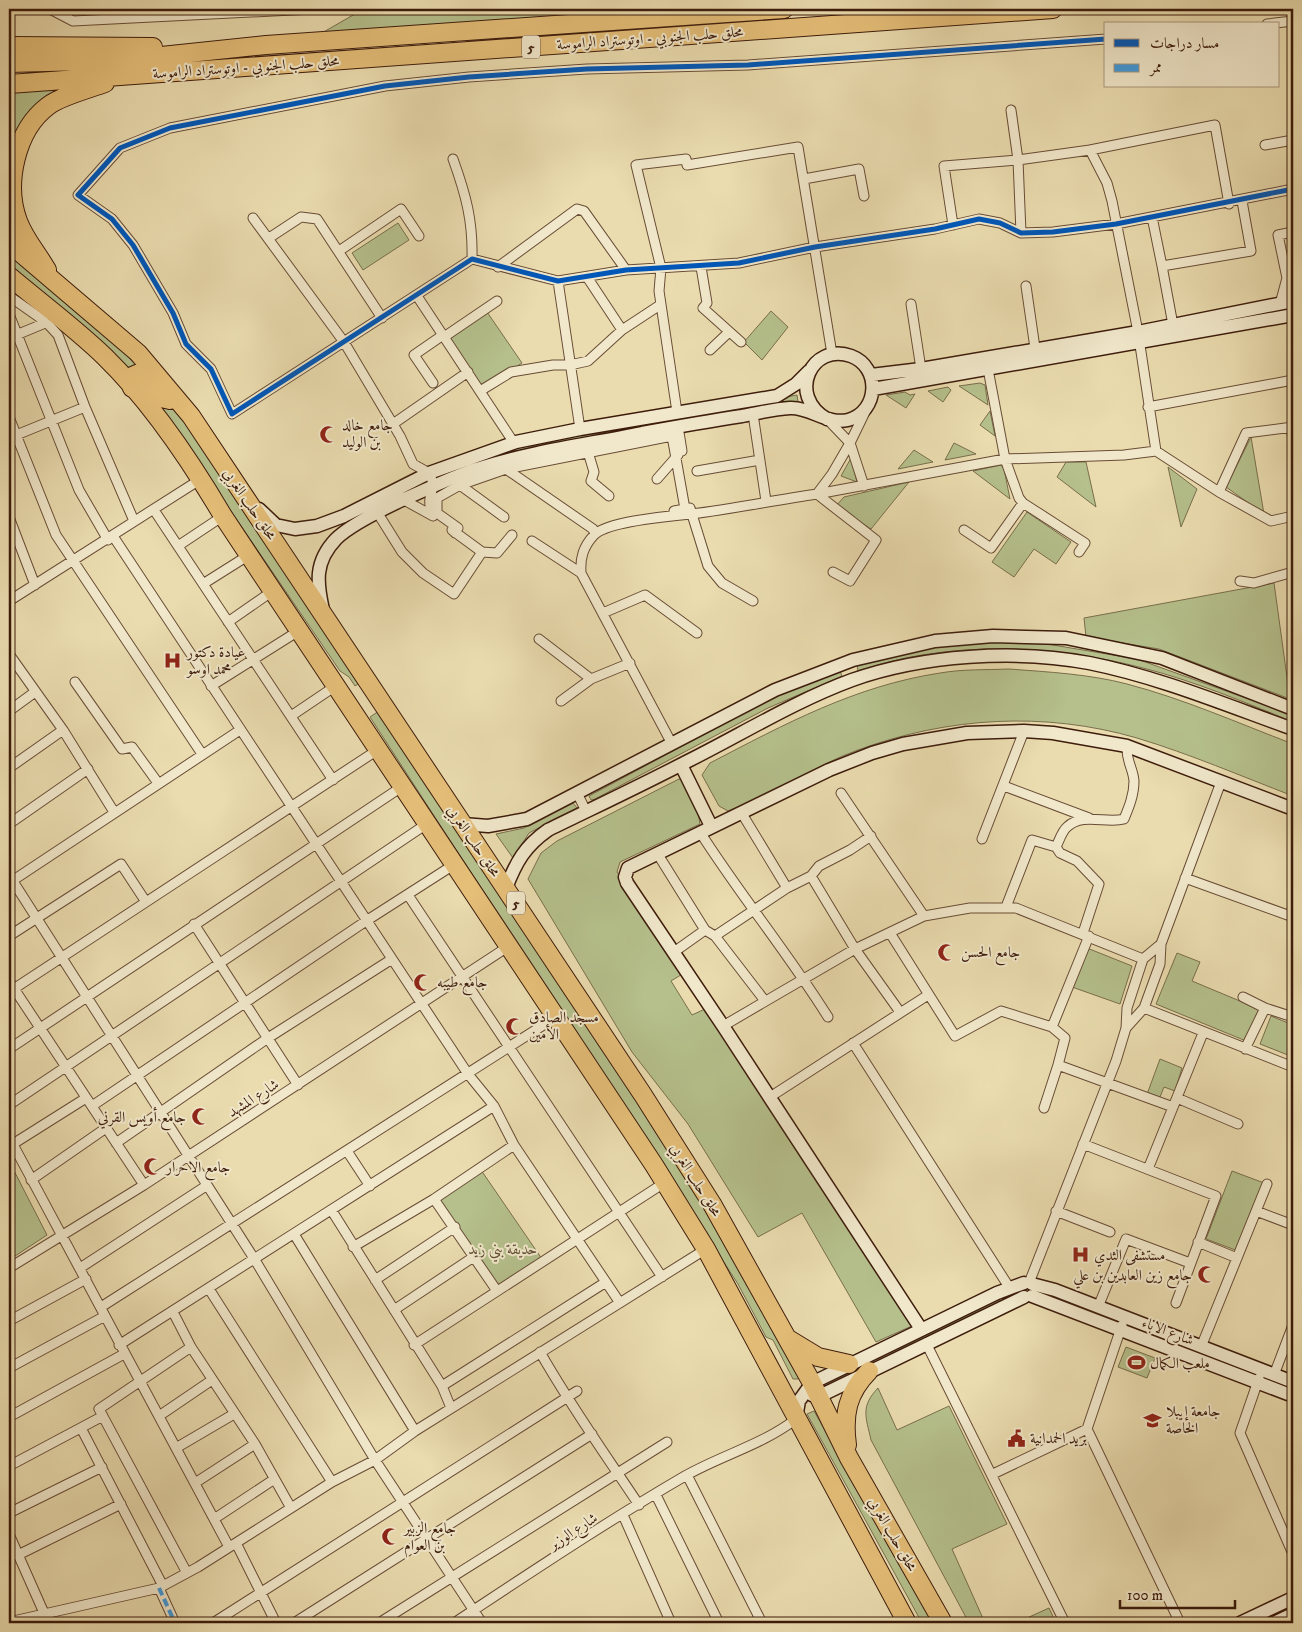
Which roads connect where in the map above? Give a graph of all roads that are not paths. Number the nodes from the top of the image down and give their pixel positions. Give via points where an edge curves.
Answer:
1 (50, 9) edge
2 (312, 9) edge
3 (784, 9) edge
4 (1053, 9) edge
5 (1293, 21) edge
6 (1280, 23) edge
7 (1104, 38) edge
8 (9, 46) edge
9 (266, 46) junction
10 (9, 64) edge
11 (119, 77) junction
12 (9, 84) edge
13 (1012, 110) dead end
14 (1293, 140) edge
15 (1265, 145) dead end
16 (1090, 150) junction
17 (453, 159) dead end
18 (1018, 160) junction
19 (804, 179) junction
20 (1293, 190) edge
21 (864, 196) dead end
22 (1242, 201) junction
23 (1228, 204) junction
24 (1152, 217) junction
25 (254, 218) dead end
26 (1116, 224) junction
27 (953, 225) junction
28 (1293, 232) edge
29 (1021, 233) junction
30 (419, 236) dead end
31 (269, 238) junction
32 (9, 243) edge
33 (815, 247) junction
34 (339, 250) junction
35 (472, 259) junction
36 (701, 266) junction
37 (1162, 266) junction
38 (498, 267) junction
39 (661, 268) junction
40 (626, 270) junction
41 (9, 276) edge
42 (587, 277) junction
43 (54, 281) junction
44 (558, 281) junction
45 (1026, 286) dead end
46 (9, 296) edge
47 (417, 296) junction
48 (497, 301) dead end
49 (1287, 302) edge
50 (911, 304) dead end
51 (660, 305) junction
52 (9, 314) edge
53 (1293, 315) edge
54 (382, 318) junction
55 (53, 321) junction
56 (1173, 325) junction
57 (622, 330) junction
58 (729, 332) junction
59 (13, 336) edge
60 (443, 336) junction
61 (1139, 338) junction
62 (344, 342) junction
63 (741, 342) dead end
64 (1034, 348) junction
65 (710, 350) dead end
66 (832, 354) junction
67 (570, 366) junction
68 (812, 367) junction
69 (921, 369) junction
70 (988, 369) junction
71 (468, 372) junction
72 (871, 375) junction
73 (1293, 380) edge
74 (433, 382) dead end
75 (132, 388) junction
76 (873, 389) junction
77 (480, 391) junction
78 (180, 403) junction
79 (868, 405) junction
80 (85, 407) junction
81 (1148, 407) junction
82 (677, 412) junction
83 (753, 414) junction
84 (9, 417) edge
85 (827, 419) junction
86 (51, 421) junction
87 (393, 424) junction
88 (678, 426) junction
89 (1292, 427) edge
90 (580, 428) junction
91 (12, 436) edge
92 (1293, 440) edge
93 (514, 443) junction
94 (850, 444) junction
95 (1156, 451) junction
96 (588, 452) junction
97 (679, 454) junction
98 (760, 460) junction
99 (1005, 460) junction
100 (413, 464) junction
101 (506, 469) junction
102 (697, 471) dead end
103 (201, 478) junction
104 (432, 479) junction
105 (657, 479) dead end
106 (460, 485) junction
107 (864, 486) junction
108 (1219, 492) junction
109 (402, 494) junction
110 (817, 494) junction
111 (245, 495) junction
112 (609, 496) dead end
113 (766, 502) junction
114 (1023, 503) junction
115 (154, 510) junction
116 (377, 512) junction
117 (691, 514) junction
118 (223, 516) junction
119 (433, 516) junction
120 (1293, 516) edge
121 (504, 517) dead end
122 (9, 518) edge
123 (645, 519) junction
124 (134, 521) junction
125 (964, 530) dead end
126 (455, 533) junction
127 (595, 534) junction
128 (512, 535) dead end
129 (110, 538) junction
130 (532, 541) dead end
131 (178, 546) junction
132 (482, 552) junction
133 (1079, 552) dead end
134 (249, 554) junction
135 (72, 563) junction
136 (833, 572) dead end
137 (1293, 572) edge
138 (581, 573) junction
139 (1240, 581) dead end
140 (203, 584) junction
141 (35, 585) junction
142 (274, 590) junction
143 (9, 601) edge
144 (754, 601) dead end
145 (603, 613) junction
146 (324, 615) junction
147 (228, 622) junction
148 (300, 630) junction
149 (697, 633) dead end
150 (539, 640) dead end
151 (10, 657) edge
152 (253, 659) junction
153 (321, 662) junction
154 (630, 663) junction
155 (846, 663) junction
156 (591, 678) junction
157 (852, 680) junction
158 (75, 682) dead end
159 (370, 684) junction
160 (337, 685) junction
161 (211, 686) junction
162 (36, 692) junction
163 (561, 701) dead end
164 (1293, 709) edge
165 (9, 711) edge
166 (291, 716) junction
167 (1293, 729) edge
168 (63, 730) junction
169 (240, 730) junction
170 (1024, 731) junction
171 (672, 744) junction
172 (1127, 746) junction
173 (379, 749) junction
174 (202, 754) junction
175 (681, 765) junction
176 (9, 768) edge
177 (88, 769) junction
178 (333, 780) junction
179 (1222, 782) junction
180 (158, 783) junction
181 (404, 786) junction
182 (1004, 786) junction
183 (577, 793) junction
184 (841, 793) dead end
185 (291, 808) junction
186 (1293, 808) edge
187 (586, 811) junction
188 (114, 812) junction
189 (742, 812) junction
190 (1089, 818) junction
191 (428, 823) junction
192 (9, 824) edge
193 (463, 824) junction
194 (706, 829) junction
195 (871, 836) junction
196 (982, 838) dead end
197 (315, 845) junction
198 (1056, 847) junction
199 (657, 853) junction
200 (455, 864) junction
201 (811, 876) junction
202 (1185, 878) junction
203 (10, 880) edge
204 (340, 881) junction
205 (506, 888) junction
206 (787, 888) junction
207 (408, 895) junction
208 (146, 902) junction
209 (1006, 907) junction
210 (754, 911) junction
211 (924, 916) junction
212 (1293, 916) edge
213 (37, 919) junction
214 (366, 920) junction
215 (194, 924) junction
216 (705, 930) junction
217 (890, 934) junction
218 (1086, 935) junction
219 (9, 936) edge
220 (715, 936) junction
221 (1161, 944) junction
222 (509, 946) junction
223 (855, 948) junction
224 (674, 952) junction
225 (61, 957) junction
226 (392, 959) junction
227 (1143, 959) junction
228 (221, 964) junction
229 (463, 976) junction
230 (804, 978) junction
231 (11, 987) edge
232 (928, 995) junction
233 (1243, 996) dead end
234 (86, 997) junction
235 (765, 1001) junction
236 (245, 1002) junction
237 (422, 1003) junction
238 (1144, 1008) junction
239 (1265, 1008) junction
240 (900, 1012) junction
241 (556, 1017) junction
242 (828, 1017) dead end
243 (1293, 1017) edge
244 (723, 1026) junction
245 (1052, 1027) junction
246 (40, 1028) junction
247 (1126, 1028) junction
248 (1203, 1033) junction
249 (110, 1035) junction
250 (268, 1038) junction
251 (853, 1043) junction
252 (509, 1046) junction
253 (9, 1049) edge
254 (1245, 1049) junction
255 (1058, 1065) junction
256 (1293, 1067) edge
257 (66, 1068) junction
258 (468, 1074) junction
259 (136, 1076) junction
260 (1106, 1084) junction
261 (298, 1085) junction
262 (770, 1097) junction
263 (89, 1102) junction
264 (1175, 1103) junction
265 (9, 1105) edge
266 (494, 1106) junction
267 (1044, 1108) dead end
268 (160, 1114) junction
269 (1238, 1124) dead end
270 (106, 1128) junction
271 (11, 1140) edge
272 (116, 1144) junction
273 (1083, 1144) junction
274 (514, 1145) junction
275 (347, 1151) junction
276 (188, 1157) junction
277 (1148, 1169) junction
278 (31, 1180) junction
279 (664, 1183) junction
280 (1267, 1184) dead end
281 (144, 1185) junction
282 (206, 1186) junction
283 (370, 1186) junction
284 (434, 1199) junction
285 (332, 1211) junction
286 (1056, 1211) junction
287 (1256, 1212) junction
288 (618, 1213) junction
289 (232, 1225) junction
290 (1293, 1225) edge
291 (455, 1227) junction
292 (1110, 1232) dead end
293 (294, 1234) junction
294 (62, 1235) junction
295 (576, 1239) junction
296 (1198, 1242) junction
297 (353, 1247) junction
298 (706, 1249) junction
299 (475, 1256) junction
300 (1237, 1258) junction
301 (255, 1260) junction
302 (1190, 1263) junction
303 (9, 1268) edge
304 (80, 1268) junction
305 (662, 1277) junction
306 (86, 1279) junction
307 (375, 1280) junction
308 (606, 1282) junction
309 (1009, 1287) junction
310 (209, 1289) junction
311 (1028, 1289) junction
312 (1055, 1290) junction
313 (497, 1291) junction
314 (997, 1293) junction
315 (620, 1303) junction
316 (1176, 1303) dead end
317 (1052, 1304) junction
318 (1004, 1306) junction
319 (1098, 1307) junction
320 (101, 1308) junction
321 (394, 1310) junction
322 (172, 1312) junction
323 (105, 1316) junction
324 (1125, 1318) junction
325 (9, 1321) edge
326 (1293, 1326) edge
327 (921, 1329) junction
328 (1120, 1330) junction
329 (784, 1333) junction
330 (926, 1343) junction
331 (414, 1344) junction
332 (119, 1345) junction
333 (191, 1347) junction
334 (1201, 1347) junction
335 (879, 1349) junction
336 (540, 1352) junction
337 (124, 1354) junction
338 (886, 1362) junction
339 (849, 1364) junction
340 (9, 1368) edge
341 (869, 1371) junction
342 (1264, 1376) junction
343 (212, 1380) junction
344 (141, 1382) junction
345 (1293, 1382) edge
346 (442, 1386) junction
347 (780, 1386) junction
348 (577, 1391) dead end
349 (810, 1391) junction
350 (1293, 1396) edge
351 (566, 1398) junction
352 (451, 1408) junction
353 (234, 1414) junction
354 (103, 1416) junction
355 (159, 1416) junction
356 (9, 1417) edge
357 (796, 1419) junction
358 (81, 1428) junction
359 (1087, 1429) junction
360 (415, 1431) junction
361 (592, 1434) junction
362 (667, 1442) dead end
363 (254, 1444) junction
364 (176, 1448) junction
365 (849, 1458) junction
366 (375, 1460) junction
367 (9, 1466) edge
368 (102, 1467) junction
369 (617, 1472) junction
370 (993, 1474) junction
371 (687, 1475) junction
372 (273, 1480) junction
373 (332, 1482) junction
374 (195, 1483) junction
375 (656, 1495) junction
376 (402, 1502) junction
377 (121, 1504) junction
378 (638, 1505) junction
379 (291, 1508) junction
380 (9, 1513) edge
381 (623, 1515) junction
382 (214, 1519) junction
383 (1283, 1528) junction
384 (9, 1534) edge
385 (428, 1539) junction
386 (1293, 1542) edge
387 (233, 1545) junction
388 (1293, 1554) edge
389 (18, 1555) junction
390 (187, 1573) junction
391 (451, 1576) junction
392 (161, 1587) junction
393 (259, 1593) junction
394 (1293, 1598) edge
395 (474, 1610) junction
396 (44, 1613) junction
397 (1293, 1614) edge
398 (9, 1622) edge
399 (175, 1623) edge
400 (213, 1623) edge
401 (276, 1623) edge
402 (294, 1623) edge
403 (379, 1623) edge
404 (454, 1623) edge
405 (482, 1623) edge
406 (671, 1623) edge
407 (719, 1623) edge
408 (762, 1623) edge
409 (907, 1623) edge
410 (943, 1623) edge
411 (1065, 1623) edge
412 (1180, 1623) edge
413 (1242, 1623) edge
414 (1274, 1623) edge

1 - 2 street via 74,20
3 - 9 highway, محلق حلب الجنوبي - اوتوستراد الراموسة / 5
4 - 11 highway, محلق حلب الجنوبي - اوتوستراد الراموسة / 5
5 - 6 street
7 - 62 street via 757,64 568,70 385,86 170,128 120,148 78,195 112,219 133,245 173,313 186,344 211,370 232,414
8 - 9 highway
9 - 10 highway, محلق حلب الجنوبي - اوتوستراد الراموسة / 5 via 123,60
11 - 12 highway, محلق حلب الجنوبي - اوتوستراد الراموسة / 5
11 - 43 highway via 49,106 27,129 16,162 12,191 18,221
13 - 18 street
14 - 15 street
16 - 18 street
16 - 23 street via 1215,125
16 - 26 street via 1107,183
17 - 35 street via 467,200 473,233
18 - 27 street via 944,166
18 - 29 street
19 - 21 street via 860,169
19 - 33 street
19 - 39 street via 798,147 687,165 686,159 636,165
20 - 22 street
22 - 23 street
22 - 37 street via 1251,251
23 - 24 street
24 - 26 street
24 - 37 street
25 - 31 street
26 - 29 street
26 - 61 street
27 - 29 street via 979,219 1000,223
27 - 33 street
28 - 49 street via 1278,235 1287,278
30 - 34 street via 401,210
31 - 34 street via 301,217 316,219
31 - 62 street
32 - 43 highway, محلق حلب الغربي / 5
33 - 36 street via 739,263
33 - 66 street
34 - 54 street
35 - 38 street
35 - 47 street
36 - 39 street
36 - 58 street via 707,303 703,308
37 - 56 street
38 - 40 street via 577,209 584,211
38 - 44 street
39 - 40 street
39 - 51 street
40 - 42 street
41 - 55 highway, محلق حلب الغربي / 5
42 - 44 street
42 - 57 street
43 - 78 highway, محلق حلب الغربي / 5 via 138,353
44 - 67 street
45 - 64 street
46 - 55 street
47 - 54 street
47 - 60 street
48 - 60 street
49 - 56 main road
50 - 69 street
51 - 57 street
51 - 82 street
52 - 59 street
53 - 61 main road
54 - 62 street
55 - 59 street
55 - 75 highway, محلق حلب الغربي / 5 via 105,358
55 - 80 street
56 - 61 main road
57 - 67 street via 588,361
58 - 63 street
58 - 65 street
59 - 86 street
60 - 71 street
60 - 74 street via 414,355
61 - 64 main road
61 - 70 main road
61 - 81 street
62 - 87 street
64 - 69 main road
66 - 68 main road
66 - 72 main road via 859,360
67 - 77 street via 553,365 511,372
67 - 90 street
68 - 82 main road via 796,384 778,396
68 - 85 main road via 805,386 807,397 811,406
69 - 72 main road
70 - 76 main road
70 - 99 street
71 - 77 street
71 - 87 street
72 - 76 main road
73 - 81 street
75 - 78 highway via 128,378 137,374 161,398
75 - 103 highway, محلق حلب الغربي / 5
76 - 79 main road
77 - 93 street
78 - 111 highway, محلق حلب الغربي / 5
79 - 85 main road via 850,420
79 - 94 street
80 - 86 street
80 - 124 street
81 - 95 street
82 - 90 main road
83 - 85 main road via 792,408
83 - 88 main road
83 - 98 street
84 - 91 street
85 - 94 street
86 - 91 street
86 - 129 street via 79,490
87 - 100 street
88 - 97 street
88 - 104 main road via 499,462
89 - 92 street
89 - 108 street via 1246,433
90 - 93 main road
91 - 135 street via 56,535
93 - 104 main road
94 - 107 street
94 - 110 street
95 - 99 street
95 - 108 street
96 - 97 street via 672,436
96 - 101 street
96 - 112 street via 594,472 591,481
97 - 105 street
97 - 117 street
97 - 123 street via 685,509 651,514
98 - 102 street
98 - 113 street
99 - 107 street
99 - 114 street
100 - 104 street
100 - 109 street
101 - 106 street
101 - 127 street via 593,529
103 - 115 street
103 - 118 highway, محلق حلب الغربي / 5
104 - 109 main road
104 - 119 street via 429,506
106 - 121 street
106 - 126 street via 437,498 437,513 458,528
107 - 110 street
108 - 120 street via 1271,522
109 - 111 main road via 317,526 295,529 276,525
109 - 116 main road
109 - 119 street
110 - 113 street
110 - 136 street via 876,540 850,581
111 - 146 highway, محلق حلب الغربي / 5
113 - 117 street
114 - 125 street via 991,548
114 - 133 street via 1085,543
115 - 124 street
115 - 131 street
116 - 132 street via 402,552 423,573 454,594
116 - 146 main road via 336,539 323,558 317,578
117 - 123 street
117 - 144 street via 708,566 722,583
118 - 131 street
118 - 134 highway, محلق حلب الغربي / 5
119 - 126 street
122 - 141 street
123 - 127 street
124 - 129 street
126 - 132 street
127 - 138 street via 580,556
128 - 132 street via 497,553
129 - 135 street
129 - 161 street
130 - 138 street
131 - 140 street
134 - 140 street
134 - 142 highway, محلق حلب الغربي / 5
135 - 141 street
135 - 174 street
137 - 139 street via 1254,583
138 - 145 street
140 - 147 street
141 - 143 street
142 - 147 street
142 - 148 highway, محلق حلب الغربي / 5
145 - 149 street via 645,595
145 - 154 street
146 - 159 highway, محلق حلب الغربي / 5
147 - 152 street
148 - 152 street
148 - 153 highway, محلق حلب الغربي / 5
150 - 156 street
151 - 162 street
152 - 161 street
152 - 166 street
153 - 159 highway via 350,694 366,697
153 - 160 highway, محلق حلب الغربي / 5
154 - 156 street
154 - 171 street
155 - 157 main road
155 - 164 main road via 935,642 993,636 1066,638 1162,658
155 - 171 main road via 775,690
156 - 163 street
157 - 167 main road via 893,668 975,656 1028,656 1088,663 1157,680
157 - 175 main road
158 - 180 street via 122,749 132,747
159 - 193 highway, محلق حلب الغربي / 5
160 - 166 street
160 - 173 highway, محلق حلب الغربي / 5
161 - 169 street
162 - 165 street
162 - 168 street
166 - 178 street
168 - 176 street
168 - 177 street
169 - 174 street
169 - 185 street
170 - 172 main road
170 - 182 street
170 - 189 main road via 934,738 872,753
171 - 183 main road
172 - 179 main road
172 - 190 street via 1126,757 1134,779 1132,799 1124,819 1115,822
173 - 178 street
173 - 181 highway, محلق حلب الغربي / 5
174 - 180 street
175 - 187 main road
175 - 194 main road
177 - 188 street
177 - 192 street
178 - 185 street
179 - 186 main road
179 - 202 street
180 - 188 street
181 - 191 highway, محلق حلب الغربي / 5
181 - 197 street
182 - 190 street
182 - 196 street
183 - 187 street
183 - 193 main road via 527,819 488,826
184 - 195 street
185 - 197 street
185 - 208 street
187 - 205 main road via 532,842 514,868
188 - 203 street
189 - 194 main road
189 - 206 street
190 - 198 street via 1068,826
191 - 200 highway, محلق حلب الغربي / 5
191 - 204 street
193 - 205 highway, محلق حلب الغربي / 5
194 - 199 main road
194 - 210 street
195 - 201 street via 819,866
195 - 211 street
197 - 204 street
197 - 215 street
198 - 209 street via 1032,840
198 - 218 street via 1060,853 1077,861 1099,884
199 - 216 street
199 - 224 main road via 630,866 626,880
200 - 207 street
200 - 222 highway, محلق حلب الغربي / 5
201 - 206 street
201 - 223 street
202 - 212 street
202 - 221 street
203 - 213 street
204 - 214 street
204 - 228 street
205 - 329 highway, محلق حلب الغربي / 5 via 707,1196
206 - 210 street
207 - 214 street
207 - 229 street
208 - 213 street via 121,864
208 - 225 street
209 - 211 street via 970,908
209 - 218 street
210 - 220 street
210 - 230 street
211 - 217 street
213 - 219 street
213 - 225 street
214 - 226 street
214 - 236 street
215 - 228 street
215 - 234 street
216 - 220 street
216 - 224 street
217 - 223 street
217 - 232 street
218 - 227 street
218 - 245 street
220 - 235 street
221 - 227 street
221 - 238 street via 1160,964
222 - 229 street, شارع المشهد
222 - 241 highway, محلق حلب الغربي / 5
223 - 230 street
223 - 240 street
224 - 244 main road
225 - 231 street
225 - 234 street
226 - 237 street
226 - 250 street
227 - 247 street via 1126,1008
228 - 236 street
228 - 249 street
229 - 237 street, شارع المشهد
229 - 252 street
230 - 235 street
230 - 242 street
231 - 246 street
232 - 240 street
232 - 245 street via 954,1036 1001,1011
233 - 239 street
234 - 246 street
234 - 249 street
235 - 244 street
236 - 250 street
236 - 259 street
237 - 258 street
237 - 261 street, شارع المشهد
238 - 247 street
238 - 248 street
239 - 243 street
239 - 254 street
240 - 251 street
241 - 252 street
241 - 279 highway, محلق حلب الغربي / 5
244 - 262 main road
245 - 255 street via 1066,1038
246 - 253 street
246 - 257 street
247 - 260 street
248 - 254 street
248 - 264 street
249 - 257 street
249 - 259 street
250 - 261 street
250 - 268 street
251 - 262 street
251 - 309 street
252 - 258 street
252 - 288 street
254 - 256 street
255 - 260 street
255 - 267 street
257 - 263 street
257 - 265 street
258 - 266 street
258 - 275 street
259 - 263 street
259 - 268 street
260 - 264 street
260 - 273 street
261 - 276 street, شارع المشهد
262 - 327 main road
263 - 270 street
263 - 271 street
264 - 269 street
264 - 277 street
266 - 274 street
266 - 283 street
268 - 272 street
268 - 276 street
270 - 272 street
270 - 278 street
271 - 278 street
272 - 281 street
273 - 277 street
273 - 286 street
274 - 284 street
274 - 295 street
275 - 283 street
275 - 289 street
276 - 281 street, شارع المشهد
276 - 282 street
277 - 296 street via 1216,1196
278 - 294 street
279 - 288 street
279 - 298 highway, محلق حلب الغربي / 5
280 - 287 street
281 - 294 street, شارع المشهد
282 - 289 street
282 - 304 street
283 - 285 street
284 - 291 street
284 - 297 street
285 - 293 street
285 - 297 street
286 - 292 street
286 - 311 street
287 - 290 street
287 - 300 street
288 - 295 street
288 - 305 street
289 - 301 street
289 - 320 street
291 - 299 street
291 - 307 street
293 - 301 street
293 - 360 street
294 - 303 street, شارع المشهد
294 - 304 street
295 - 308 street
295 - 313 street
296 - 300 street
296 - 302 street
297 - 307 street
298 - 305 street
298 - 347 highway, محلق حلب الغربي / 5
299 - 313 street
299 - 321 street
300 - 334 street
301 - 310 street
301 - 366 street
302 - 316 street
302 - 319 street via 1126,1239
304 - 306 street
305 - 315 street
306 - 320 street
306 - 325 street
307 - 321 street
308 - 315 street
308 - 346 street
309 - 311 main road, شارع الاباء
309 - 314 main road, شارع الاباء
310 - 322 street
310 - 373 street
311 - 312 main road, شارع الاباء
311 - 317 main road, شارع الاباء
311 - 318 main road
312 - 317 main road via 1050,1298
312 - 319 main road, شارع الاباء
313 - 331 street
314 - 318 main road via 1004,1299
314 - 327 main road, شارع الاباء
315 - 336 street
317 - 328 main road, شارع الاباء
318 - 330 main road
319 - 324 main road, شارع الاباء
320 - 323 street
321 - 331 street
322 - 332 street
322 - 333 street
323 - 332 street
323 - 340 street
324 - 328 street
324 - 334 main road, شارع الاباء
326 - 342 street
327 - 335 main road, شارع الاباء
328 - 342 main road, شارع الاباء
328 - 359 street
329 - 339 highway via 818,1357
329 - 349 highway, محلق حلب الغربي / 5
330 - 338 main road
330 - 370 street
331 - 346 street
332 - 337 street
333 - 343 street
333 - 344 street
334 - 342 main road, شارع الاباء
335 - 338 main road
335 - 339 main road, شارع الاباء
336 - 351 street
336 - 352 street
337 - 344 street
337 - 356 street
338 - 341 main road
339 - 349 main road, شارع الاباء
341 - 349 main road
341 - 365 highway via 854,1388 846,1408 844,1419
342 - 345 main road, شارع الاباء
342 - 350 main road, شارع الاباء
342 - 383 street via 1240,1433
343 - 353 street
343 - 355 street
344 - 354 street via 99,1409
344 - 355 street
346 - 352 street
347 - 349 main road
347 - 357 highway, محلق حلب الغربي / 5
348 - 351 street
349 - 357 main road
349 - 365 highway, محلق حلب الغربي / 5
351 - 361 street
351 - 376 street
352 - 360 street
353 - 363 street
353 - 364 street
354 - 358 street
354 - 390 street
355 - 364 street
357 - 371 street, شارع الوزير via 751,1447
357 - 409 highway, محلق حلب الغربي / 5
358 - 367 street
358 - 368 street
359 - 370 street
359 - 412 street
360 - 366 street
361 - 369 street
361 - 385 street
362 - 369 street
363 - 372 street
363 - 374 street
364 - 374 street
365 - 410 highway, محلق حلب الغربي / 5
366 - 373 street
366 - 376 street
368 - 377 street
368 - 380 street
369 - 378 street
369 - 391 street
370 - 411 street
371 - 375 street, شارع الوزير
371 - 408 street
372 - 379 street
372 - 382 street
373 - 379 street
374 - 382 street
375 - 378 street, شارع الوزير
375 - 407 street
376 - 385 street
376 - 393 street
377 - 389 street
377 - 392 street
378 - 381 street, شارع الوزير
379 - 387 street
381 - 395 street, شارع الوزير
381 - 406 street
382 - 387 street
383 - 386 street
383 - 388 street
384 - 389 street
385 - 391 street
385 - 402 street
387 - 390 street
387 - 393 street
389 - 396 street
390 - 392 street
391 - 395 street
391 - 403 street
392 - 396 street
392 - 399 street
393 - 400 street
393 - 401 street
394 - 413 main road
395 - 404 street, شارع الوزير
395 - 405 street
396 - 398 street
397 - 414 main road

